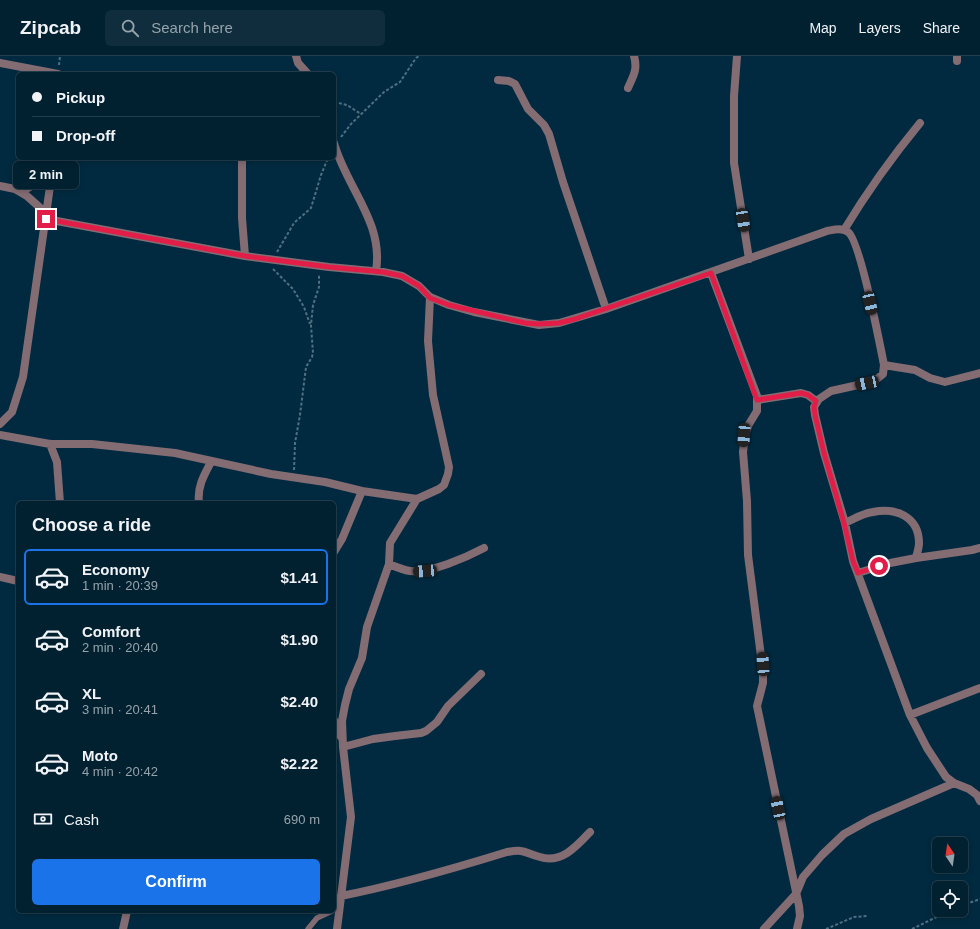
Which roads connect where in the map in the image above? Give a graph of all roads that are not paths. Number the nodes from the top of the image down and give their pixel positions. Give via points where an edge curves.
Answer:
1 (296, 56) edge
2 (634, 56) edge
3 (737, 56) edge
4 (0, 63) edge
5 (47, 72) edge
6 (306, 72) edge
7 (498, 80) dead end
8 (628, 88) dead end
9 (920, 123) dead end
10 (336, 148) edge
11 (54, 160) edge
12 (242, 160) edge
13 (52, 174) junction
14 (0, 186) edge
15 (21, 192) junction
16 (47, 217) junction
17 (844, 230) junction
18 (245, 256) junction
19 (749, 259) junction
20 (376, 271) junction
21 (711, 273) junction
22 (430, 298) junction
23 (606, 309) junction
24 (884, 364) junction
25 (980, 373) edge
26 (757, 400) junction
27 (816, 401) junction
28 (0, 424) edge
29 (0, 435) edge
30 (50, 444) junction
31 (211, 462) junction
32 (362, 491) junction
33 (417, 499) junction
34 (60, 501) edge
35 (199, 501) edge
36 (844, 523) junction
37 (484, 548) dead end
38 (980, 548) edge
39 (336, 549) edge
40 (916, 558) junction
41 (389, 564) junction
42 (858, 573) junction
43 (0, 577) edge
44 (16, 581) edge
45 (481, 674) dead end
46 (980, 688) edge
47 (910, 715) junction
48 (336, 726) edge
49 (343, 746) junction
50 (954, 783) junction
51 (980, 801) edge
52 (590, 832) dead end
53 (796, 894) junction
54 (341, 896) junction
55 (336, 907) edge
56 (127, 913) edge
57 (327, 913) edge
58 (335, 913) edge
59 (123, 929) edge
60 (308, 929) edge
61 (337, 929) edge
62 (764, 929) edge
63 (797, 929) edge

1 - 6 street via 298,63
2 - 8 street via 636,70
3 - 19 street via 734,163
4 - 5 street
7 - 23 street via 514,84 528,110 550,134 563,182
9 - 17 street via 873,184
10 - 20 street via 375,235
11 - 13 street
12 - 18 street
13 - 15 street
13 - 16 street
14 - 15 street
15 - 16 street
16 - 18 street
16 - 28 street via 23,377 12,412
17 - 19 street via 827,231
17 - 24 street via 849,232 860,260
18 - 20 street
19 - 21 street
20 - 22 street via 402,276 419,286
21 - 23 street
21 - 26 street
22 - 23 street via 474,312 538,324 559,323
22 - 33 street via 428,341 433,395 449,467 444,485
24 - 25 street via 915,370 945,382
24 - 27 street via 878,379 832,391
26 - 27 street via 801,393
26 - 53 street via 757,411 744,435 743,452 748,554 763,672 757,706
27 - 36 street via 814,407 822,446
29 - 30 street
30 - 31 street via 92,444 175,453
30 - 34 street via 57,462
31 - 32 street
31 - 35 street via 200,484
32 - 33 street
32 - 39 street
33 - 41 street via 390,543
36 - 40 street via 871,512 884,510 902,514 910,519 916,531 919,543
36 - 42 street
37 - 41 street via 425,571 412,572
38 - 40 street
40 - 42 street
41 - 49 street via 367,627 362,658 348,694 342,721
42 - 47 street
43 - 44 street
45 - 49 street via 426,731
46 - 47 street
47 - 50 street via 941,771
48 - 49 street
49 - 54 street via 351,817
50 - 51 street via 969,788
50 - 53 street via 871,819 844,834 803,878
52 - 54 street via 574,850 563,856 546,858 522,850 507,852 417,879
53 - 62 street
53 - 63 street via 800,916
54 - 55 street
56 - 59 street
57 - 60 lane via 317,918
58 - 61 street

